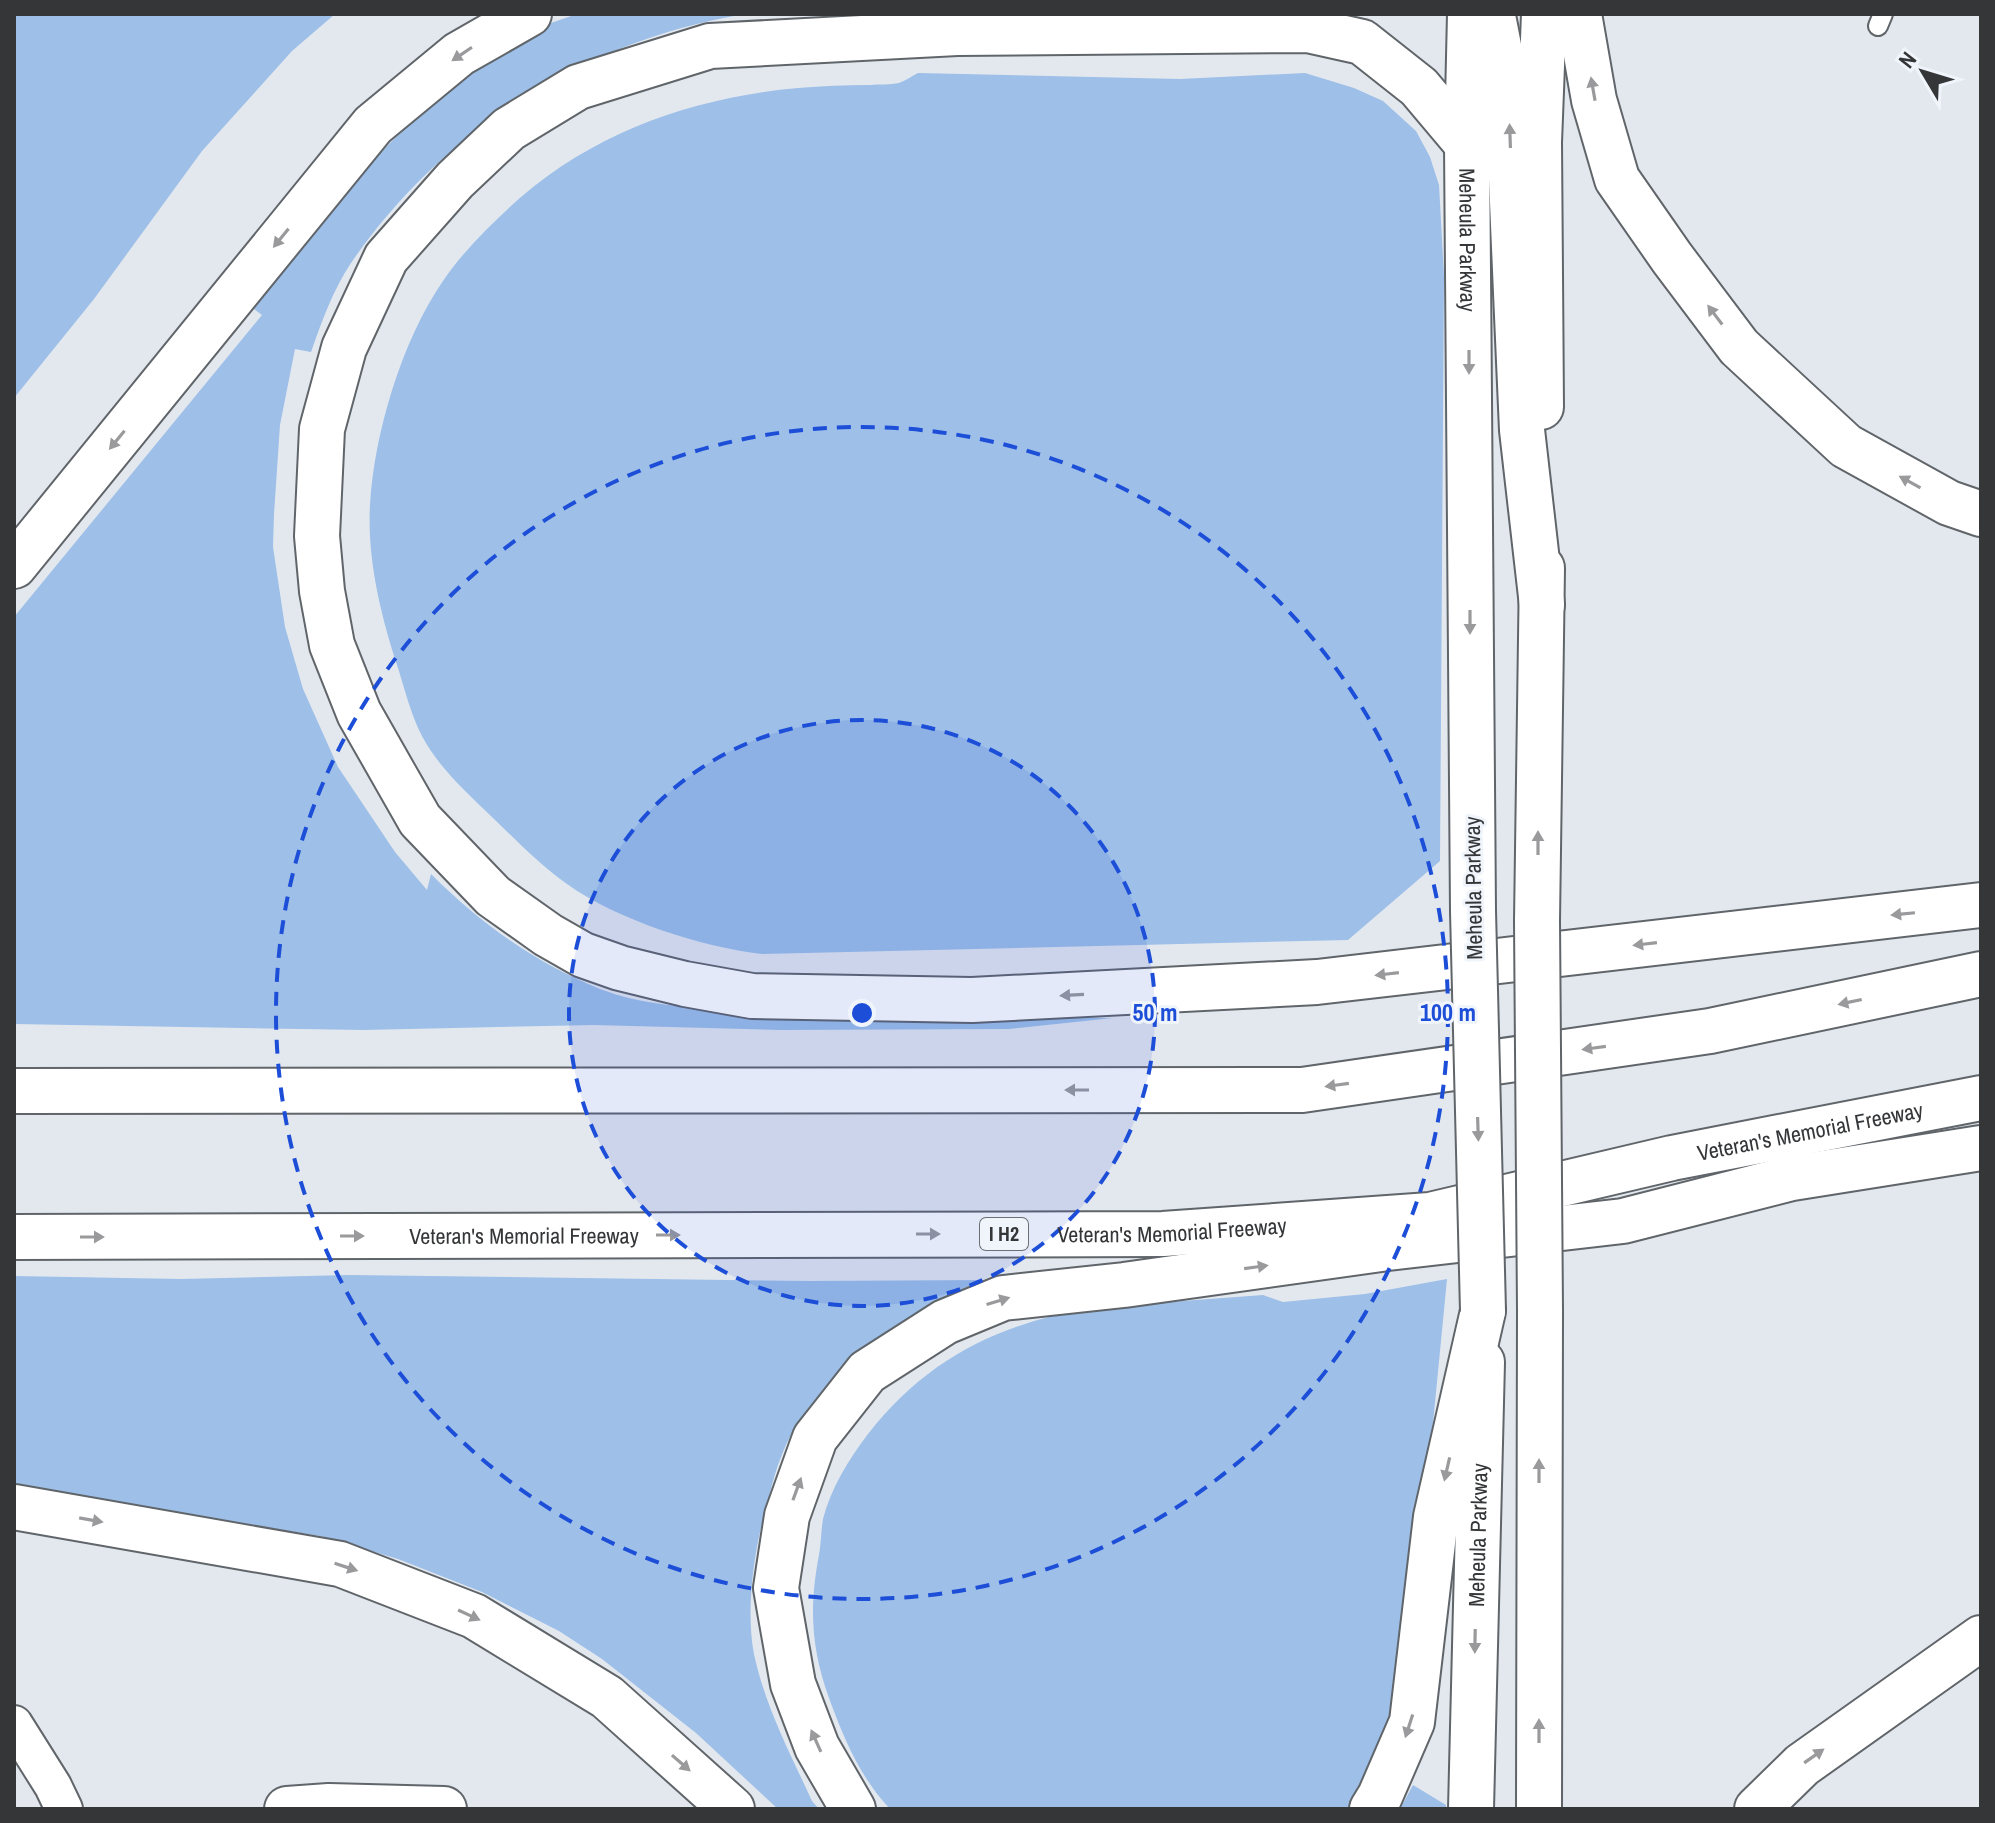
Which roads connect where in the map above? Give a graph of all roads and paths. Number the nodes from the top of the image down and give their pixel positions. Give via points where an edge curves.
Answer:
1 (529, 14) edge
2 (1470, 14) edge
3 (1489, 14) edge
4 (1544, 14) edge
5 (1579, 14) edge
6 (1467, 144) junction
7 (1981, 514) edge
8 (14, 566) edge
9 (1542, 605) junction
10 (1981, 905) edge
11 (1981, 974) edge
12 (14, 1091) edge
13 (1981, 1098) edge
14 (1981, 1148) edge
15 (14, 1237) edge
16 (1483, 1311) junction
17 (14, 1507) edge
18 (1981, 1638) edge
19 (14, 1724) edge
20 (64, 1809) edge
21 (287, 1809) edge
22 (444, 1809) edge
23 (732, 1809) edge
24 (853, 1809) edge
25 (1372, 1809) edge
26 (1471, 1809) edge
27 (1539, 1809) edge
28 (1757, 1809) edge

1 -> 8 main road via 459,54 373,125
2 - 6 main road, Meheula Parkway
9 -> 3 main road via 1522,430 1507,87
4 - 9 main road via 1539,142
7 -> 5 main road via 1949,503 1846,446 1739,347 1617,179 1594,100
10 -> 6 main road via 1317,982 972,1000 752,996 685,984 583,955 493,896 420,820 359,713 332,645 317,536 322,429 344,348 386,258 509,129 578,87 710,46 957,33 1308,30 1362,42 1419,87
6 -> 16 main road, Meheula Parkway, bridge via 1473,911
27 -> 9 main road, bridge via 1537,921
11 -> 12 main road via 1710,1031 1302,1090
15 -> 13 main road, Veteran's Memorial Freeway / I H2 via 1163,1234 1430,1215 1672,1158
24 -> 14 main road via 817,1747 793,1684 776,1588 787,1516 815,1438 867,1372 945,1322 1003,1298 1623,1221 1792,1178
16 -> 25 main road via 1436,1517 1412,1722
16 -> 26 main road, Meheula Parkway
17 -> 23 main road via 340,1564 474,1616 607,1697
28 -> 18 main road via 1802,1765
19 - 20 street
21 - 22 main road

